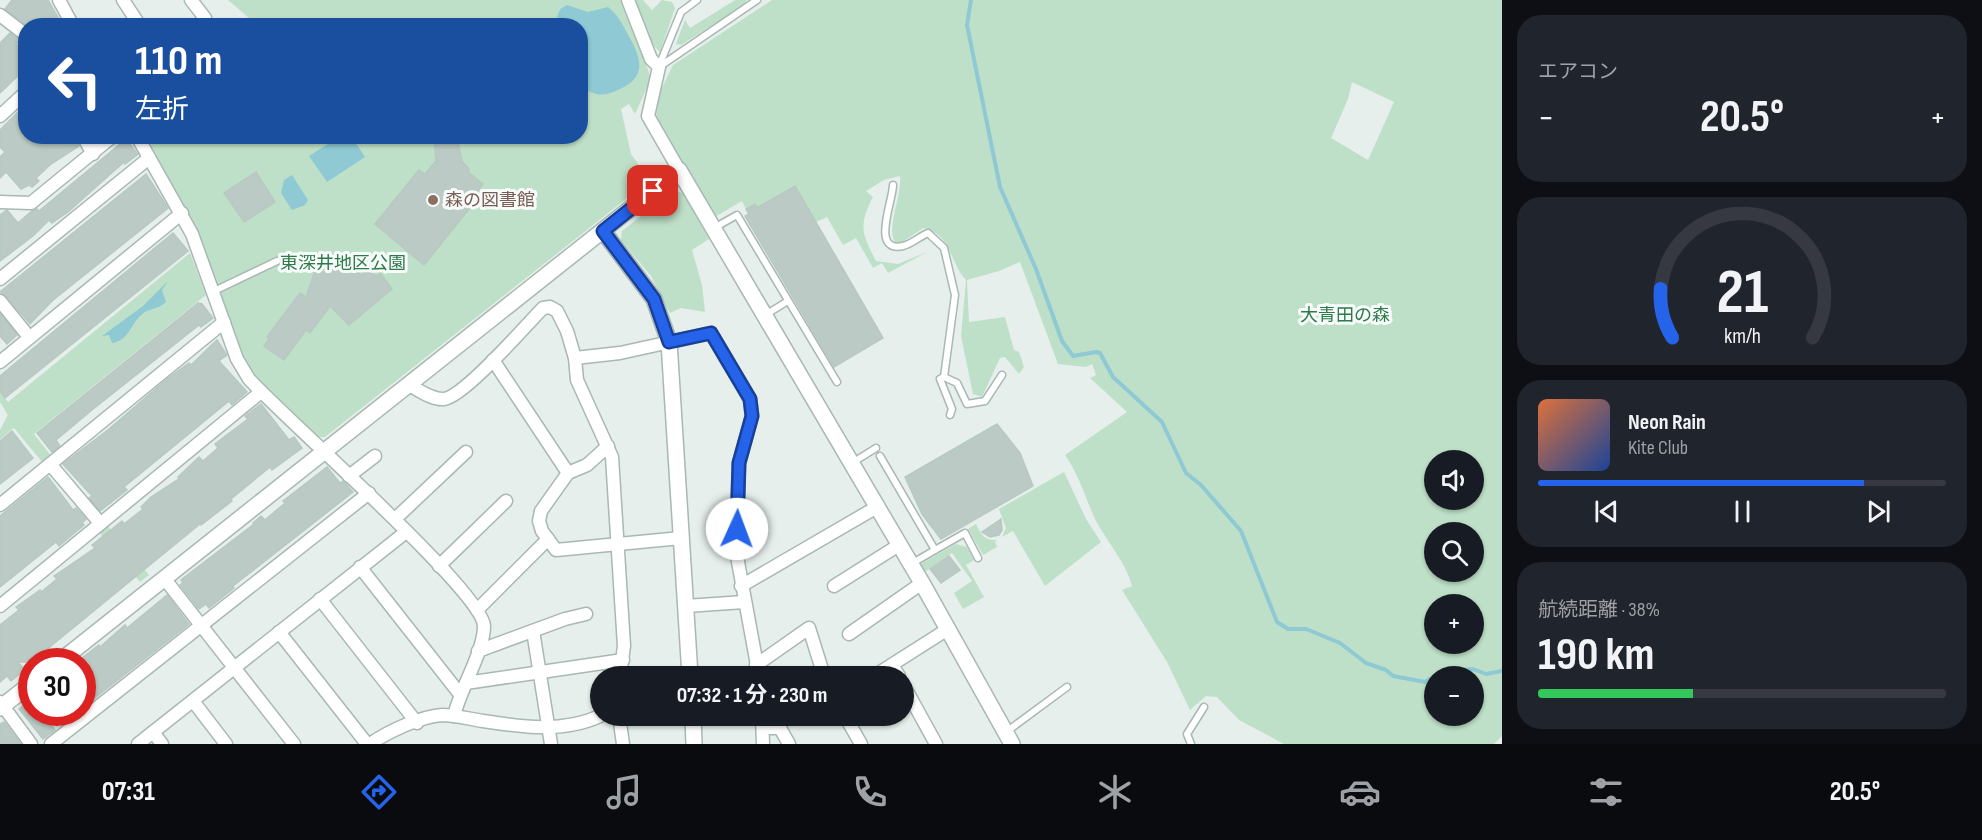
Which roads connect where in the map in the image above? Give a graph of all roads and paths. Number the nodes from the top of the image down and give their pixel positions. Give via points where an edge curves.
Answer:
1 (59, 0) edge
2 (123, 0) edge
3 (191, 0) edge
4 (628, 0) edge
5 (697, 0) edge
6 (757, 0) edge
7 (69, 18) edge
8 (135, 18) edge
9 (205, 18) edge
10 (2, 20) edge
11 (18, 30) edge
12 (659, 67) junction
13 (18, 99) edge
14 (0, 116) edge
15 (87, 144) edge
16 (104, 144) edge
17 (141, 144) edge
18 (93, 154) junction
19 (149, 158) junction
20 (679, 170) junction
21 (893, 185) dead end
22 (0, 202) edge
23 (182, 213) junction
24 (713, 229) junction
25 (603, 231) junction
26 (277, 261) dead end
27 (0, 279) edge
28 (212, 292) junction
29 (0, 301) edge
30 (788, 301) junction
31 (765, 315) junction
32 (224, 322) junction
33 (29, 337) junction
34 (669, 342) junction
35 (575, 358) junction
36 (493, 360) junction
37 (0, 362) edge
38 (1002, 375) dead end
39 (944, 377) junction
40 (837, 382) dead end
41 (409, 385) junction
42 (261, 392) junction
43 (950, 416) dead end
44 (608, 446) junction
45 (876, 448) dead end
46 (324, 452) junction
47 (466, 452) dead end
48 (375, 456) dead end
49 (880, 456) dead end
50 (852, 463) junction
51 (50, 464) junction
52 (568, 473) junction
53 (350, 476) junction
54 (369, 493) junction
55 (506, 501) dead end
56 (0, 505) edge
57 (877, 507) junction
58 (395, 519) junction
59 (100, 523) junction
60 (406, 532) junction
61 (681, 538) junction
62 (548, 539) junction
63 (616, 543) junction
64 (899, 545) junction
65 (936, 550) junction
66 (978, 558) dead end
67 (911, 564) junction
68 (439, 566) junction
69 (360, 567) junction
70 (164, 578) junction
71 (922, 583) junction
72 (741, 586) junction
73 (834, 586) dead end
74 (320, 599) junction
75 (744, 602) junction
76 (0, 606) edge
77 (686, 606) junction
78 (477, 610) junction
79 (586, 614) dead end
80 (201, 625) junction
81 (948, 629) junction
82 (533, 630) junction
83 (279, 632) junction
84 (849, 634) dead end
85 (76, 648) edge
86 (478, 651) junction
87 (623, 660) junction
88 (622, 666) edge
89 (689, 666) edge
90 (757, 666) edge
91 (764, 666) edge
92 (821, 666) edge
93 (901, 666) edge
94 (235, 668) junction
95 (540, 671) junction
96 (1067, 687) dead end
97 (463, 688) junction
98 (18, 693) edge
99 (193, 701) junction
100 (914, 704) edge
101 (1, 705) edge
102 (1204, 707) dead end
103 (454, 716) junction
104 (590, 719) edge
105 (417, 723) junction
106 (620, 726) edge
107 (693, 726) edge
108 (762, 726) edge
109 (774, 726) edge
110 (851, 726) edge
111 (549, 727) junction
112 (153, 732) junction
113 (390, 738) edge
114 (1008, 738) edge
115 (31, 744) edge
116 (51, 744) edge
117 (138, 744) edge
118 (162, 744) edge
119 (226, 744) edge
120 (294, 744) edge
121 (368, 744) edge
122 (551, 744) edge
123 (623, 744) edge
124 (694, 744) edge
125 (763, 744) edge
126 (789, 744) edge
127 (861, 744) edge
128 (936, 744) edge
129 (1191, 744) edge

1 - 7 street
2 - 8 street
3 - 9 street
4 - 12 street via 651,59
5 - 12 lane via 681,12
6 - 12 lane
10 - 11 street
12 - 20 street via 648,116
13 - 14 street
15 - 18 street
16 - 18 street
17 - 19 street
18 - 22 street via 31,203
19 - 23 street
19 - 27 street
20 - 24 street
20 - 25 street
21 - 39 lane via 893,201 885,225 887,241 905,246 928,233 944,248 956,295
23 - 28 street
23 - 33 street
24 - 30 lane via 737,214
24 - 31 street
25 - 34 street via 654,299
25 - 41 street
26 - 28 lane
28 - 32 street
29 - 33 street
30 - 31 lane
30 - 40 lane
31 - 50 street
32 - 42 street via 237,359
32 - 51 street
33 - 37 street
34 - 35 street via 620,354
34 - 61 street
34 - 72 street via 711,333 750,399 752,416 739,463 736,551
35 - 36 street via 565,325 550,307 543,308
35 - 44 street via 577,380
36 - 41 street via 455,394 443,399
36 - 52 street
38 - 39 lane via 985,401 967,404 957,383
39 - 43 lane via 940,383 952,409
41 - 46 street
42 - 46 street
42 - 59 street
44 - 52 street via 587,465
44 - 63 street via 612,457
45 - 50 lane
46 - 53 street
46 - 70 street
47 - 58 street
48 - 53 street
49 - 65 lane
50 - 57 street
51 - 56 street
51 - 59 street
52 - 62 street via 541,511 539,521
53 - 54 street
54 - 58 street
54 - 80 street
55 - 68 street
57 - 64 street
57 - 72 street
58 - 60 street
59 - 76 street
60 - 68 street
60 - 69 street
61 - 63 street
61 - 77 street
62 - 63 street via 556,550 563,551
62 - 78 street
63 - 87 street
64 - 67 street
64 - 73 street
65 - 66 lane via 965,533
65 - 67 lane
67 - 71 street
68 - 78 street
69 - 74 street
69 - 97 street
70 - 80 street
70 - 85 street
71 - 81 street
71 - 84 street
72 - 75 street
74 - 83 street
74 - 105 street
75 - 77 street
75 - 90 street
77 - 89 street
78 - 86 street via 484,624
79 - 82 street
80 - 94 street
80 - 116 street
81 - 93 street
81 - 114 street
82 - 86 street
82 - 95 street
83 - 94 street
83 - 121 street
86 - 97 street
87 - 88 street
87 - 95 street
91 - 92 street via 809,628
94 - 99 street
94 - 120 street
95 - 97 street
95 - 111 street
96 - 114 lane
97 - 103 street
98 - 101 street
99 - 112 street
99 - 119 street
100 - 128 street
101 - 115 street
102 - 129 lane via 1186,734
103 - 105 street via 441,715
103 - 111 street via 517,727
104 - 111 street
105 - 113 street
106 - 123 street
107 - 124 street
108 - 125 street
109 - 126 street via 780,728
110 - 127 street
111 - 122 street
112 - 117 street
112 - 118 street
113 - 121 street

